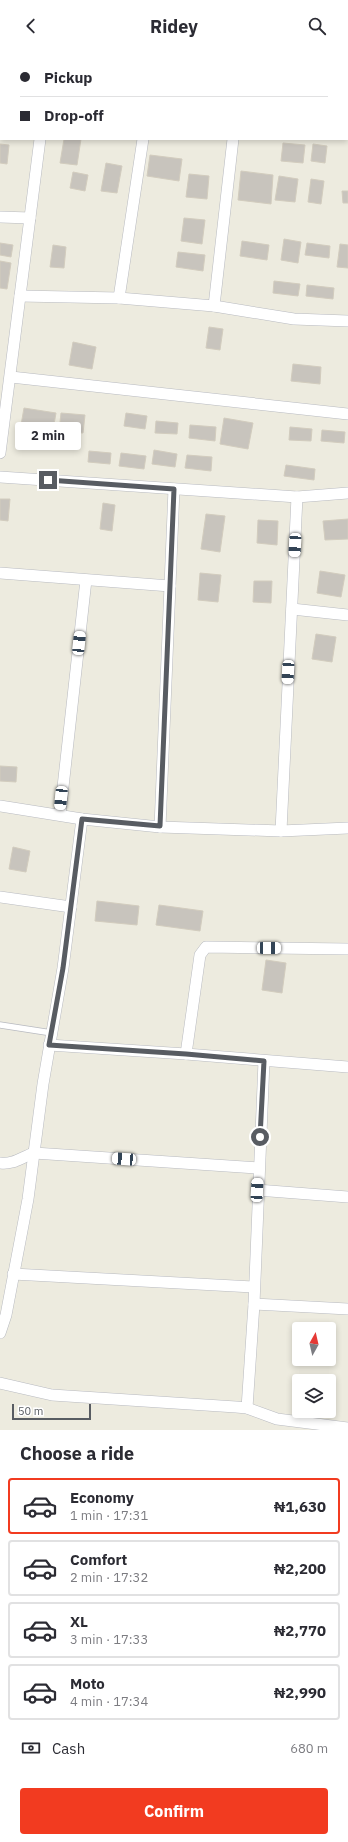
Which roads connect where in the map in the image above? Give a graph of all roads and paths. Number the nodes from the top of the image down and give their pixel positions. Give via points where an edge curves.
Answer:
1 (40, 140) edge
2 (143, 140) edge
3 (233, 140) edge
4 (0, 216) edge
5 (30, 218) junction
6 (20, 296) junction
7 (119, 298) junction
8 (214, 306) junction
9 (348, 321) edge
10 (11, 377) junction
11 (348, 414) edge
12 (0, 453) edge
13 (0, 477) edge
14 (174, 489) junction
15 (348, 493) edge
16 (297, 497) junction
17 (0, 573) edge
18 (86, 580) junction
19 (170, 586) junction
20 (292, 609) junction
21 (348, 615) edge
22 (0, 806) edge
23 (60, 814) junction
24 (82, 819) junction
25 (160, 826) junction
26 (348, 828) edge
27 (281, 831) junction
28 (0, 897) edge
29 (71, 907) junction
30 (348, 949) edge
31 (0, 1025) edge
32 (52, 1033) junction
33 (49, 1045) junction
34 (186, 1054) junction
35 (264, 1061) junction
36 (348, 1067) edge
37 (34, 1153) junction
38 (0, 1162) edge
39 (258, 1168) junction
40 (257, 1190) junction
41 (348, 1197) edge
42 (13, 1274) junction
43 (253, 1287) junction
44 (254, 1304) junction
45 (348, 1310) edge
46 (0, 1333) edge
47 (0, 1383) edge
48 (247, 1408) junction
49 (348, 1428) edge

1 - 5 street
2 - 7 street
3 - 8 street
4 - 5 street
5 - 6 street
6 - 7 street
6 - 10 street
7 - 8 street
8 - 9 street via 294,319
10 - 11 street
10 - 12 street
13 - 14 street
14 - 16 street
14 - 19 street
15 - 16 street
16 - 20 street
17 - 18 street
18 - 19 street
18 - 23 street
19 - 25 street
20 - 21 street
20 - 27 street
22 - 23 street
23 - 24 street
24 - 25 street
24 - 29 street
25 - 27 street
26 - 27 street
28 - 29 street
29 - 32 street
30 - 34 street via 206,947 200,955
31 - 32 lane
32 - 33 street
33 - 34 street
33 - 37 street
34 - 35 street
35 - 36 street
35 - 39 street
37 - 38 street via 16,1162
37 - 39 street
37 - 42 street
39 - 40 street
40 - 41 street
40 - 43 street
42 - 43 street
42 - 46 street
43 - 44 street
44 - 45 street
44 - 48 street
47 - 48 street via 52,1395
48 - 49 street via 277,1419

